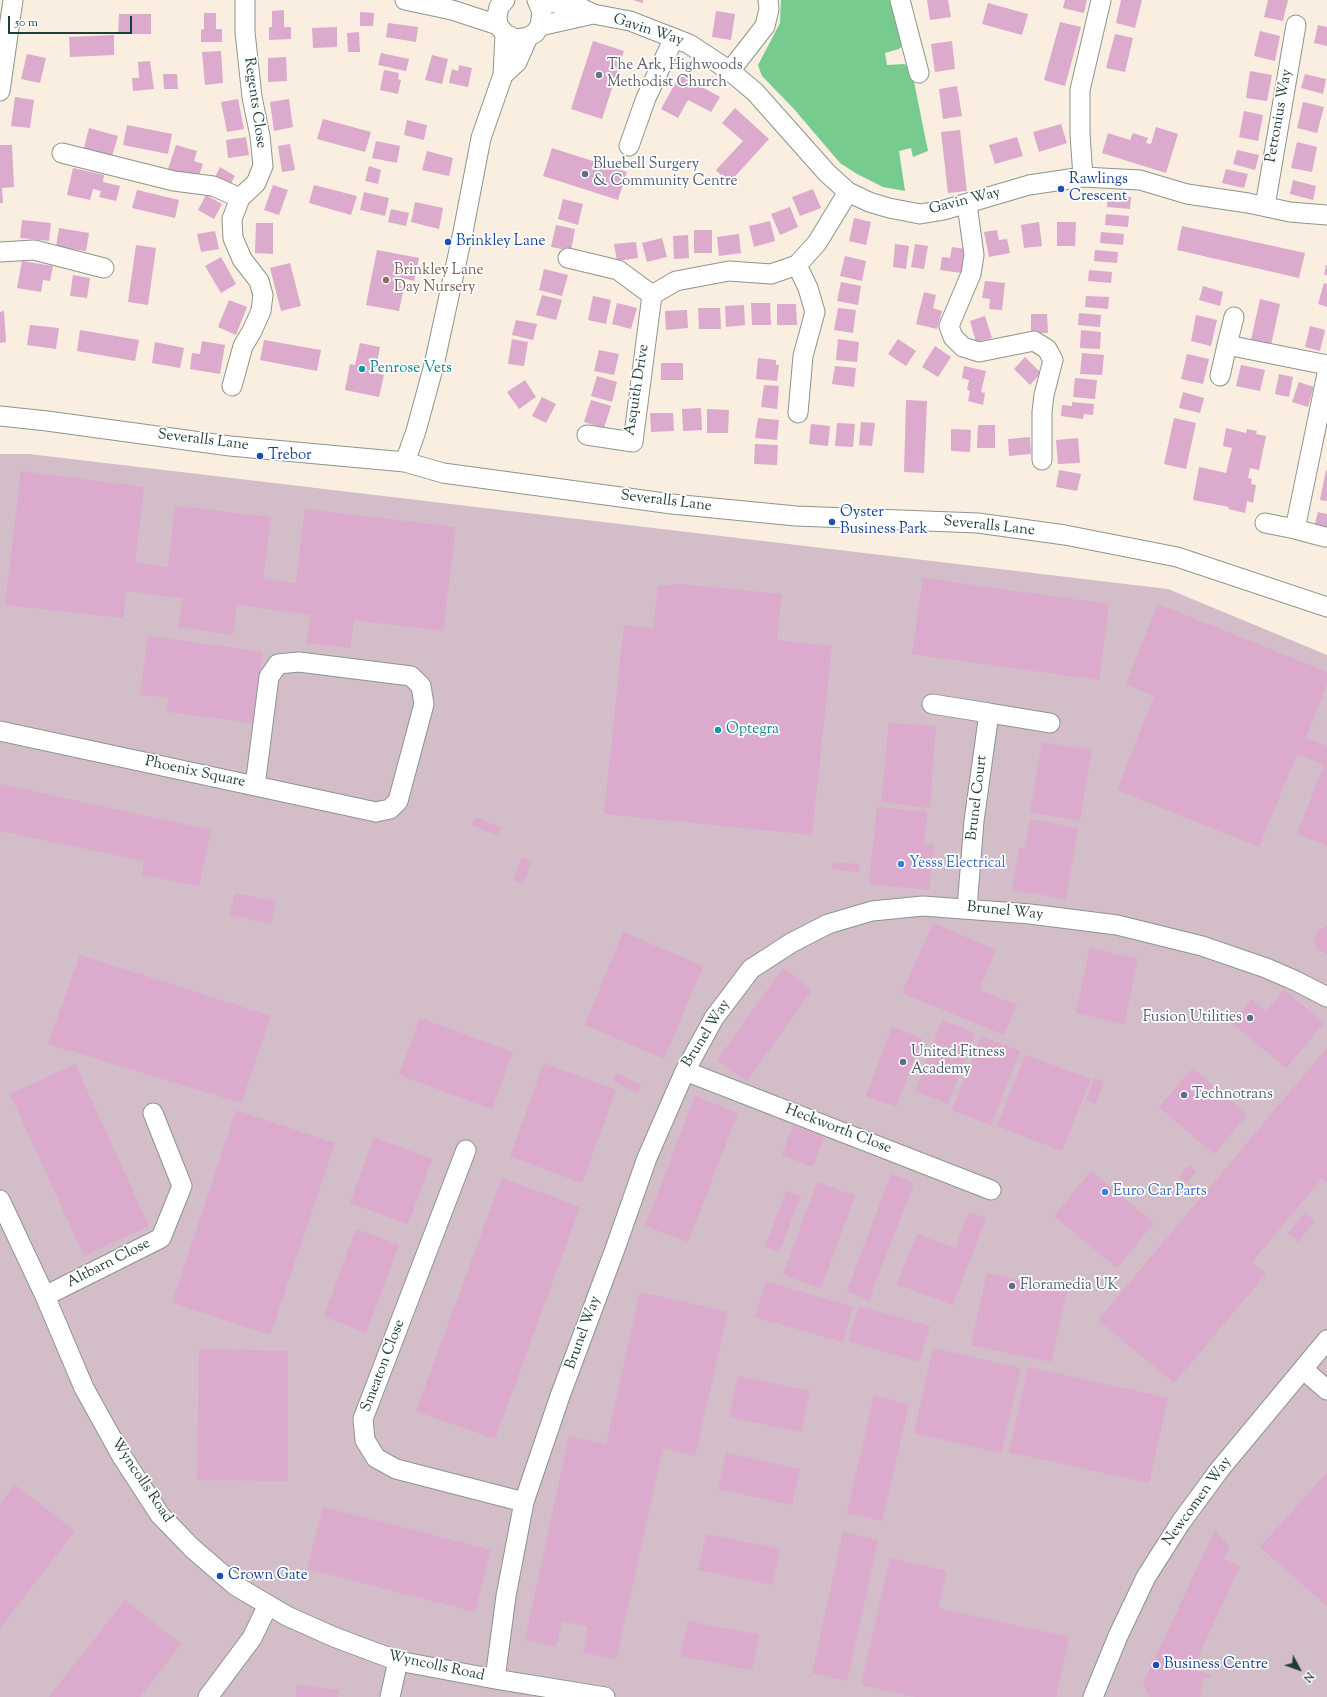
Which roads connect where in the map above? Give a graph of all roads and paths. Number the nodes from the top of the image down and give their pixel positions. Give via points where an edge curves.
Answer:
1 (13, 0) edge
2 (245, 0) edge
3 (405, 0) edge
4 (537, 0) edge
5 (768, 0) edge
6 (900, 0) edge
7 (1101, 0) edge
8 (593, 14) junction
9 (502, 16) edge
10 (1296, 25) dead end
11 (534, 32) junction
12 (674, 38) junction
13 (730, 72) junction
14 (919, 73) dead end
15 (503, 75) junction
16 (0, 91) edge
17 (629, 146) dead end
18 (62, 153) dead end
19 (1083, 177) junction
20 (848, 192) junction
21 (240, 198) junction
22 (967, 204) junction
23 (1265, 206) junction
24 (1327, 215) edge
25 (0, 252) edge
26 (568, 258) dead end
27 (797, 265) junction
28 (104, 268) dead end
29 (652, 295) junction
30 (1234, 317) dead end
31 (1227, 345) junction
32 (1327, 365) edge
33 (1327, 374) edge
34 (1220, 376) dead end
35 (232, 386) dead end
36 (798, 413) dead end
37 (0, 416) edge
38 (587, 435) dead end
39 (1042, 460) dead end
40 (405, 462) junction
41 (1265, 523) dead end
42 (1295, 529) junction
43 (1325, 537) dead end
44 (1327, 607) edge
45 (932, 704) dead end
46 (989, 712) junction
47 (1050, 723) dead end
48 (0, 731) edge
49 (255, 786) junction
50 (967, 908) junction
51 (1327, 997) edge
52 (685, 1071) junction
53 (153, 1113) dead end
54 (466, 1150) dead end
55 (991, 1190) dead end
56 (0, 1200) edge
57 (45, 1296) junction
58 (1327, 1340) edge
59 (1303, 1369) junction
60 (1327, 1390) edge
61 (524, 1502) junction
62 (268, 1605) junction
63 (398, 1661) junction
64 (495, 1679) junction
65 (1098, 1692) edge
66 (208, 1697) edge
67 (390, 1697) edge
68 (605, 1697) edge

1 - 16 street
2 - 21 street, Regents Close via 245,32 252,97 263,166 256,183
3 - 9 street via 452,10
4 - 8 street via 581,8
4 - 11 street via 542,12
5 - 13 street via 769,10 764,26
6 - 14 street
7 - 19 street via 1080,90
8 - 11 street
8 - 12 street, Gavin Way via 630,21
9 - 11 street via 516,39
9 - 15 street
10 - 23 street, Petronius Way
11 - 15 street via 517,62
12 - 13 street, Gavin Way via 689,44
12 - 17 street via 646,98
13 - 20 street, Gavin Way via 755,92 827,173
15 - 40 street via 481,138 434,366
18 - 21 street via 174,181 213,186
19 - 22 street, Gavin Way via 1029,185
19 - 23 street, Gavin Way via 1140,180 1187,194
20 - 22 street, Gavin Way via 869,202 920,214
20 - 27 street via 817,243
21 - 35 street, Regents Close via 232,219 233,238 242,259 260,281 263,295 261,311 243,346
22 - 39 street via 974,255 971,274 949,326 953,337 963,347 979,352 1034,341 1047,349 1053,360 1042,412
23 - 24 street, Gavin Way via 1290,212
25 - 28 street via 34,250
26 - 29 street via 618,270
27 - 29 street via 771,274 729,271 676,281
27 - 36 street via 808,288 815,312 803,356
29 - 38 street, Asquith Drive via 633,442
30 - 31 street
31 - 32 street
31 - 34 street
33 - 42 street
37 - 40 street, Severalls Lane via 230,446
40 - 44 street, Severalls Lane via 443,473 672,504 796,516 978,523 1065,535 1177,557
41 - 42 street
42 - 43 street
45 - 46 street
46 - 47 street
46 - 50 street, Brunel Court via 974,820
48 - 49 street, Phoenix Square
49 - 49 street, Phoenix Square via 269,677 278,664 298,662 411,676 421,686 424,704 398,801 390,809 376,812
50 - 51 street, Brunel Way via 1117,925 1202,946 1266,968
50 - 52 street, Brunel Way via 923,906 872,912 828,924 791,943 751,969 714,1018
52 - 55 street, Heckworth Close
52 - 61 street, Brunel Way via 647,1158
53 - 57 street, Altbarn Close via 182,1186 161,1238
54 - 61 street, Smeaton Close via 364,1419 365,1440 376,1458 396,1468
56 - 57 street, Wyncolls Road
57 - 62 street, Wyncolls Road via 84,1388 121,1455 160,1515 192,1548 236,1586
58 - 59 street, Newcomen Way
59 - 60 street
59 - 65 street, Newcomen Way via 1220,1469 1181,1522 1146,1577 1118,1636
61 - 64 street, Brunel Way via 506,1596
62 - 63 street, Wyncolls Road via 334,1637
62 - 66 street via 252,1638
63 - 64 street, Wyncolls Road
63 - 67 street
64 - 68 street, Wyncolls Road

